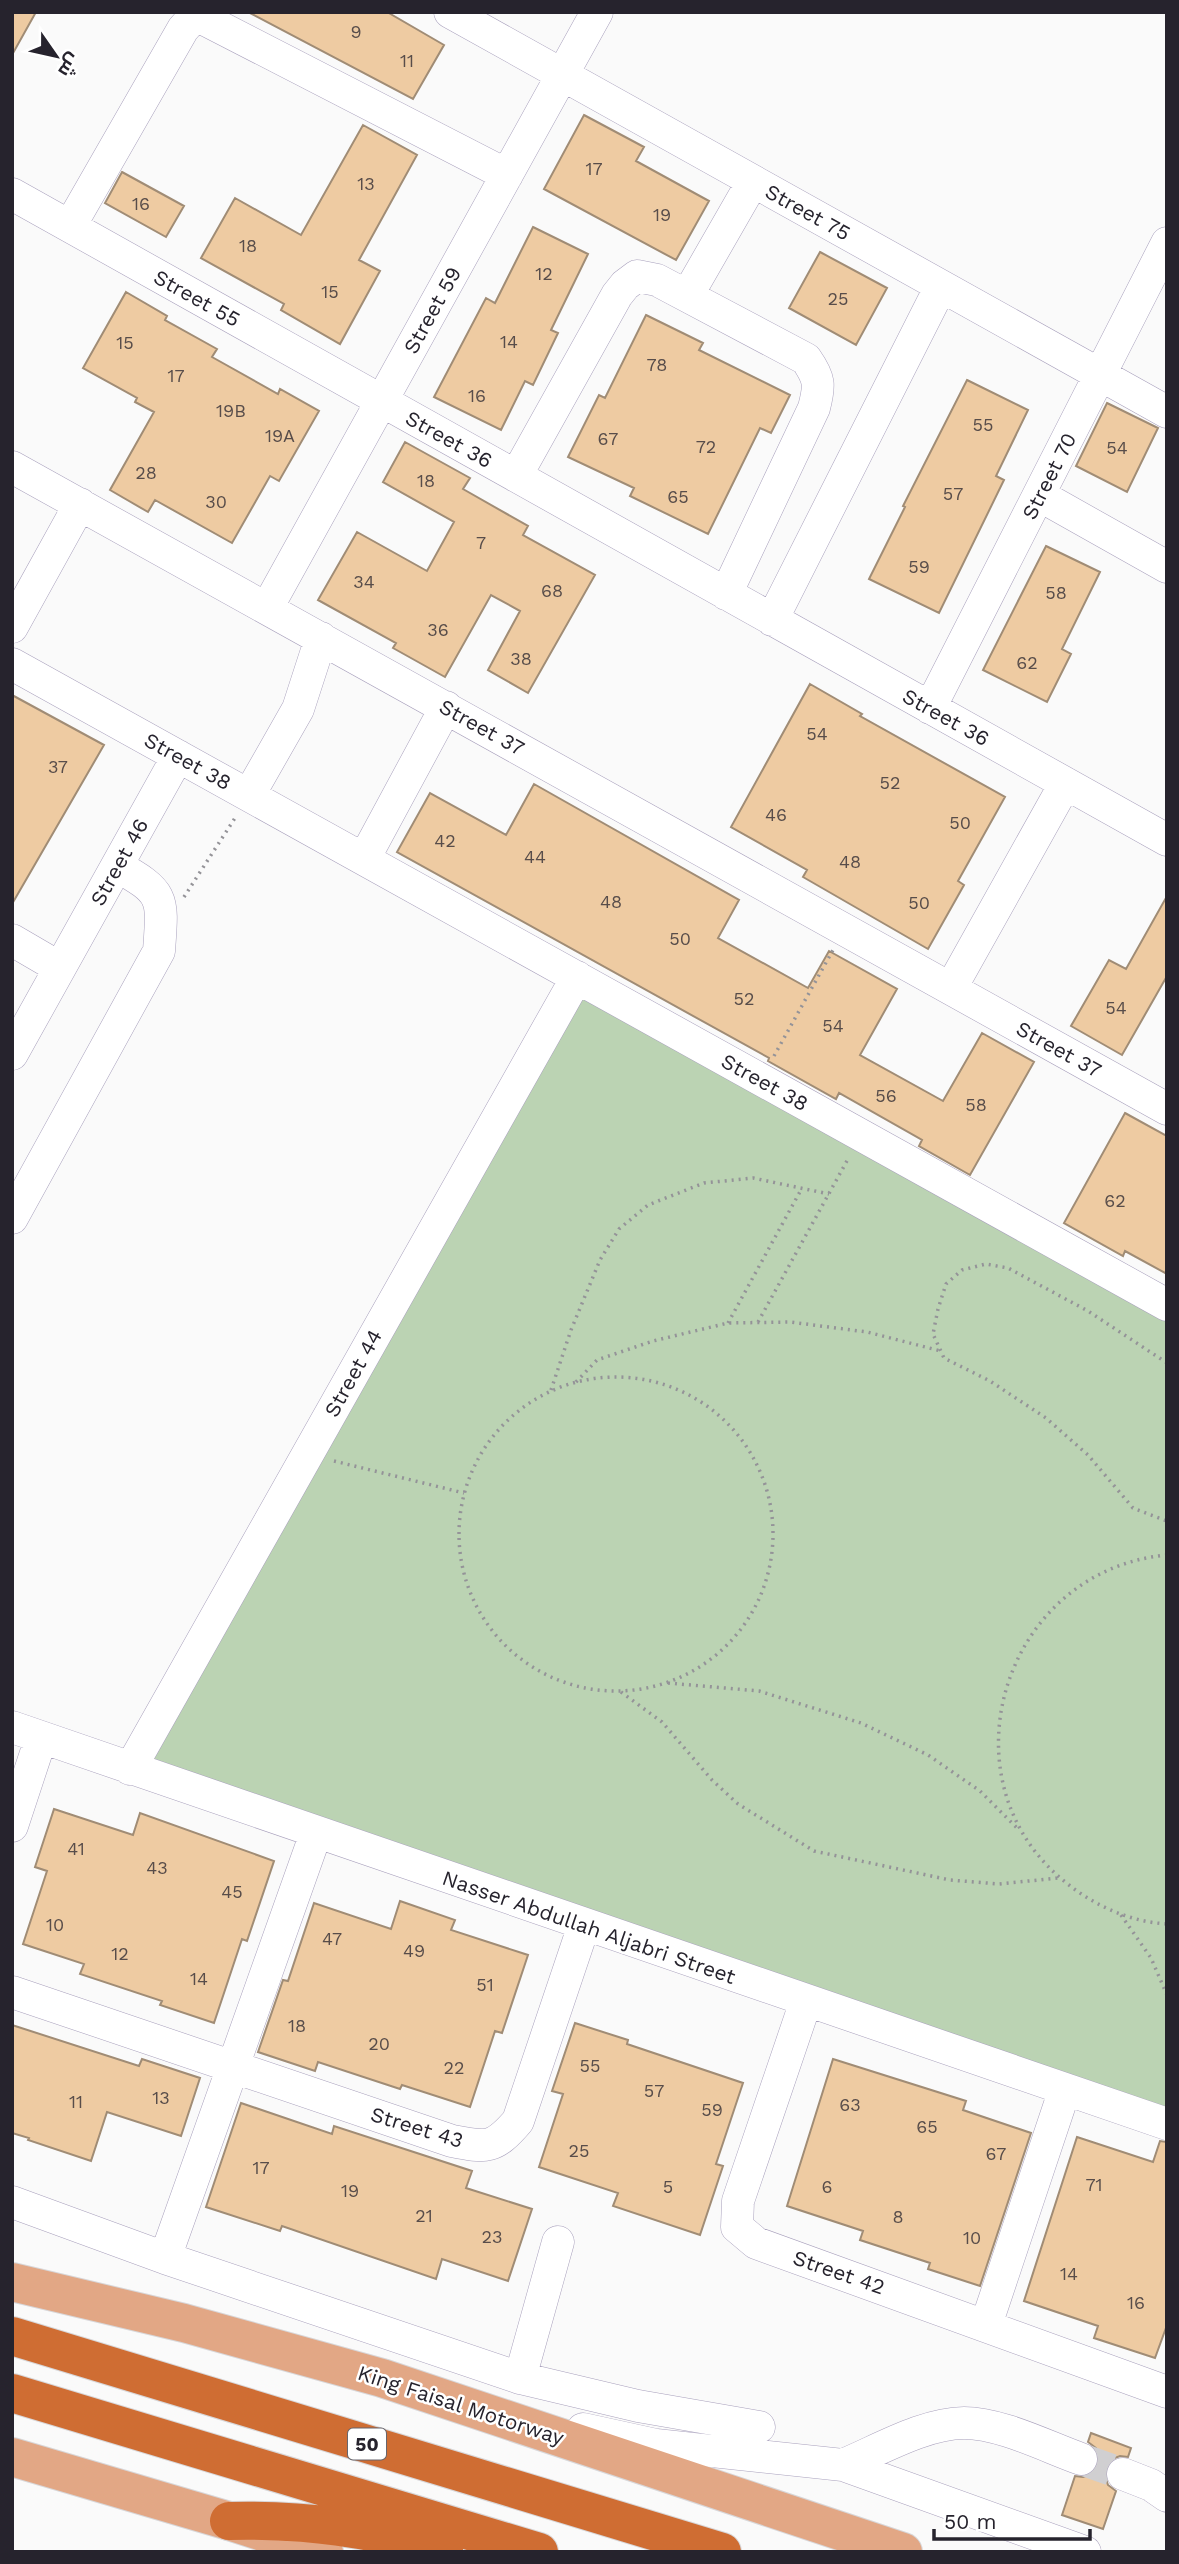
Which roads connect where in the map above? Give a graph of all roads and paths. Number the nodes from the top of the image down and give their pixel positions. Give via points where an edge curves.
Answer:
1 (450, 12) edge
2 (597, 12) edge
3 (562, 75) junction
4 (507, 174) junction
5 (753, 181) junction
6 (12, 194) edge
7 (70, 226) junction
8 (1167, 243) edge
9 (941, 286) junction
10 (687, 296) junction
11 (1100, 375) junction
12 (382, 402) junction
13 (1167, 412) edge
14 (12, 467) edge
15 (516, 476) junction
16 (1039, 495) junction
17 (80, 504) junction
18 (1167, 567) edge
19 (726, 594) junction
20 (267, 608) junction
21 (772, 620) junction
22 (12, 627) edge
23 (321, 638) junction
24 (12, 664) edge
25 (446, 707) junction
26 (930, 708) junction
27 (178, 756) junction
28 (1065, 784) junction
29 (249, 795) junction
30 (1167, 840) edge
31 (364, 859) junction
32 (117, 866) junction
33 (162, 919) junction
34 (844, 929) junction
35 (12, 940) edge
36 (60, 968) junction
37 (576, 977) junction
38 (951, 988) junction
39 (12, 1054) edge
40 (761, 1080) junction
41 (1167, 1109) edge
42 (861, 1135) junction
43 (802, 1188) junction
44 (829, 1194) junction
45 (12, 1218) edge
46 (1167, 1305) edge
47 (758, 1322) junction
48 (727, 1323) junction
49 (941, 1351) junction
50 (1167, 1363) edge
51 (576, 1382) junction
52 (550, 1391) junction
53 (307, 1455) junction
54 (464, 1493) junction
55 (1167, 1521) edge
56 (1167, 1555) edge
57 (666, 1683) junction
58 (619, 1691) junction
59 (27, 1733) edge
60 (130, 1769) junction
61 (12, 1826) edge
62 (316, 1833) junction
63 (1023, 1834) junction
64 (1059, 1878) junction
65 (1120, 1913) junction
66 (1167, 1924) edge
67 (584, 1925) junction
68 (12, 1992) edge
69 (1167, 1995) edge
70 (806, 2001) junction
71 (233, 2066) junction
72 (1065, 2089) junction
73 (1167, 2124) edge
74 (12, 2202) edge
75 (558, 2242) dead end
76 (165, 2258) junction
77 (12, 2268) edge
78 (12, 2282) edge
79 (85, 2299) junction
80 (986, 2325) junction
81 (12, 2336) edge
82 (520, 2378) junction
83 (1167, 2392) edge
84 (12, 2393) edge
85 (480, 2409) junction
86 (759, 2427) dead end
87 (12, 2457) edge
88 (1082, 2459) tunnel mouth
89 (843, 2465) junction
90 (1123, 2474) tunnel mouth
91 (1167, 2496) edge
92 (229, 2521) junction
93 (324, 2552) edge
94 (453, 2552) edge
95 (539, 2552) edge
96 (722, 2552) edge
97 (902, 2552) edge
98 (1085, 2552) edge

1 - 3 street, Street 75
2 - 3 street, Street 59
3 - 4 street, Street 59
3 - 5 street, Street 75
4 - 7 street via 200,17 183,29
4 - 12 street, Street 59
5 - 9 street, Street 75
5 - 10 street
6 - 7 street, Street 55
7 - 12 street, Street 55
8 - 11 street, Street 70
9 - 11 street, Street 75
9 - 21 street
10 - 15 street, Street 36 via 657,280 637,276 625,285
10 - 19 street, Street 36 via 806,359 819,388 814,408
11 - 13 street, Street 75
11 - 16 street, Street 70
12 - 15 street, Street 36
12 - 20 street, Street 59
14 - 17 street, Street 37
15 - 19 street, Street 36
16 - 18 street
16 - 26 street, Street 70
17 - 20 street, Street 37
17 - 22 street
19 - 21 street, Street 36
20 - 23 street, Street 37
21 - 26 street, Street 36
23 - 25 street, Street 37
23 - 29 street via 298,709
24 - 27 street, Street 38
25 - 31 street
25 - 34 street, Street 37
26 - 28 street, Street 36
27 - 29 street, Street 38
27 - 32 street, Street 46
28 - 30 street, Street 36
28 - 38 street
29 - 31 street, Street 38
29 - 33 path via 176,909
31 - 37 street, Street 38
32 - 33 street via 147,883 159,898
32 - 36 street, Street 46
33 - 45 street via 159,951
34 - 38 street, Street 37
34 - 40 path
35 - 36 street
36 - 39 street, Street 46
37 - 40 street, Street 38
37 - 53 street, Street 44
38 - 41 street, Street 37
40 - 42 street, Street 38
42 - 44 path
42 - 46 street, Street 38
43 - 44 path
43 - 48 path
43 - 52 path via 753,1178 704,1183 638,1213 619,1229 600,1260
44 - 47 path
47 - 48 path
47 - 49 path via 867,1332
48 - 51 path via 597,1360
49 - 50 path via 933,1334 946,1284 962,1270 986,1264 1008,1268 1078,1305
49 - 55 path via 944,1358 1023,1401 1068,1436 1133,1508
51 - 52 path
51 - 57 path via 603,1377 644,1379 683,1391 728,1422 759,1467 768,1493 773,1548 758,1601 727,1645 706,1663
52 - 54 path via 526,1405 496,1433
53 - 54 path
53 - 60 street, Street 44
54 - 58 path via 459,1534 464,1575 487,1625 525,1663 549,1677 575,1686
56 - 63 path via 1109,1569 1084,1583 1061,1600 1025,1644 1003,1696 998,1743 1003,1781
57 - 58 path
57 - 63 path via 759,1691 861,1723 929,1755 980,1791
58 - 64 path via 663,1722 737,1804 814,1851 950,1880 999,1884
59 - 60 street, Nasser Abdullah Aljabri Street
59 - 61 street
60 - 62 street, Nasser Abdullah Aljabri Street
62 - 67 street, Nasser Abdullah Aljabri Street
62 - 71 street
63 - 64 path
64 - 65 path via 1081,1895
65 - 66 path
65 - 69 path via 1151,1958
67 - 70 street, Nasser Abdullah Aljabri Street
67 - 71 street, Street 43 via 518,2121 501,2141 478,2146 452,2141
68 - 71 street, Street 43
70 - 72 street, Nasser Abdullah Aljabri Street
70 - 80 street, Street 42 via 738,2201 737,2227 755,2243
71 - 76 street
72 - 73 street, Nasser Abdullah Aljabri Street
72 - 80 street
74 - 76 street
75 - 82 street
76 - 82 street
77 - 79 main road
78 - 79 main road, King Faisal Motorway
79 - 85 main road, King Faisal Motorway via 284,2349
80 - 83 street, Street 42
81 - 96 highway, 50
82 - 86 street via 638,2406
84 - 95 highway
85 - 89 street via 656,2445
85 - 97 main road, King Faisal Motorway
87 - 92 main road
88 - 89 street via 994,2428 963,2423 932,2428
89 - 98 street
90 - 91 street
92 - 93 main road
92 - 94 highway via 327,2524

